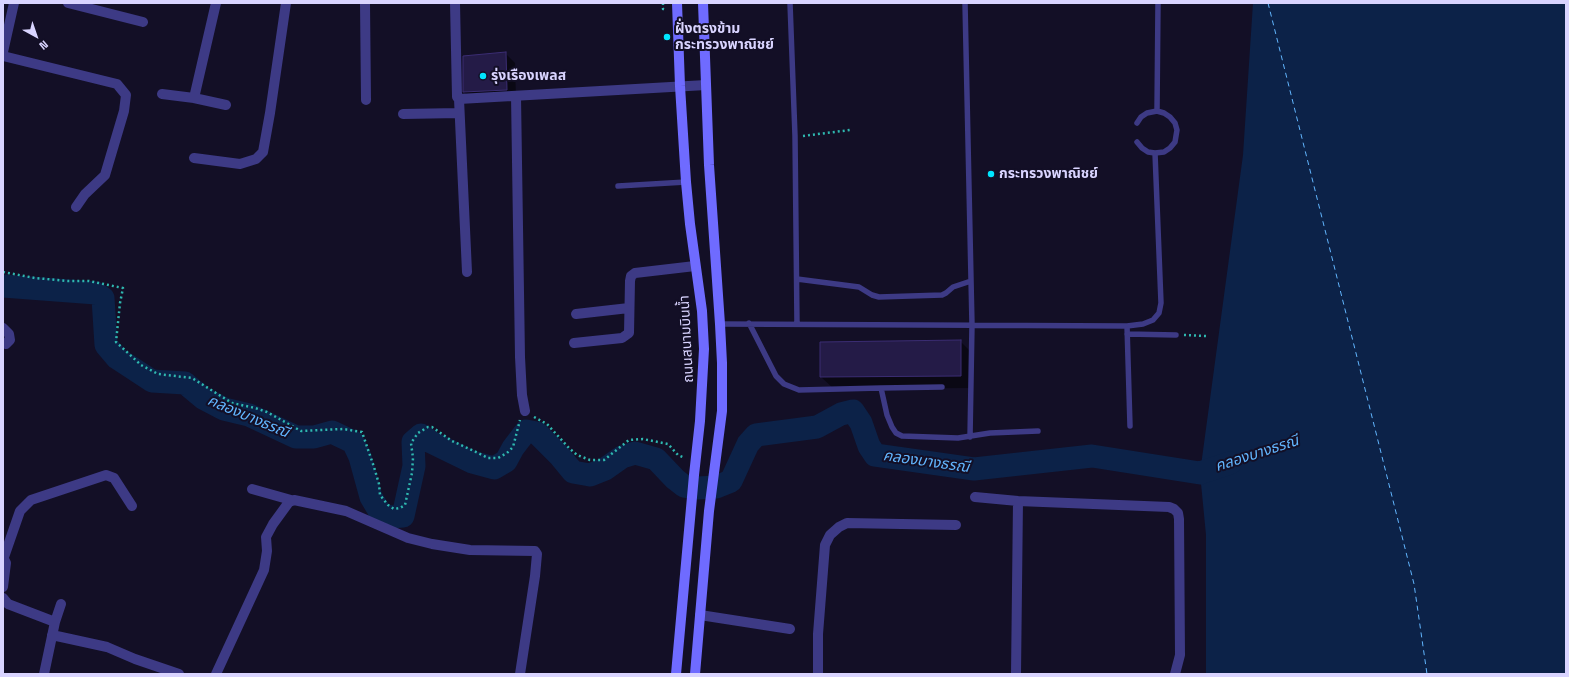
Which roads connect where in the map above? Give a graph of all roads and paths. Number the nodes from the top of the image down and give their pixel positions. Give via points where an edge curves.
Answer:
1 (14, 3) edge
2 (68, 3) edge
3 (216, 3) edge
4 (286, 3) edge
5 (365, 3) edge
6 (455, 3) edge
7 (663, 3) edge
8 (678, 3) edge
9 (703, 3) edge
10 (790, 3) edge
11 (965, 3) edge
12 (1158, 3) edge
13 (663, 9) dead end
14 (142, 22) dead end
15 (3, 52) edge
16 (3, 56) edge
17 (706, 85) junction
18 (680, 86) junction
19 (162, 94) dead end
20 (516, 96) junction
21 (194, 98) junction
22 (459, 99) junction
23 (366, 100) dead end
24 (226, 106) dead end
25 (1157, 112) junction
26 (459, 113) junction
27 (403, 114) dead end
28 (1137, 123) dead end
29 (850, 130) dead end
30 (795, 136) junction
31 (1138, 142) dead end
32 (1155, 154) junction
33 (194, 158) dead end
34 (686, 182) junction
35 (618, 186) dead end
36 (76, 207) dead end
37 (695, 266) junction
38 (3, 272) edge
39 (467, 272) dead end
40 (796, 279) junction
41 (971, 281) junction
42 (629, 308) junction
43 (576, 314) dead end
44 (749, 323) junction
45 (720, 324) junction
46 (797, 324) junction
47 (972, 325) junction
48 (1127, 326) junction
49 (3, 328) edge
50 (1127, 334) junction
51 (1176, 335) joint
52 (1206, 336) dead end
53 (3, 343) edge
54 (574, 344) dead end
55 (942, 387) dead end
56 (881, 388) junction
57 (525, 411) junction
58 (1130, 426) dead end
59 (1038, 431) dead end
60 (970, 437) junction
61 (695, 464) junction
62 (252, 489) dead end
63 (975, 498) dead end
64 (292, 500) junction
65 (1018, 501) junction
66 (132, 506) dead end
67 (956, 524) dead end
68 (3, 557) edge
69 (3, 587) edge
70 (3, 598) edge
71 (60, 604) dead end
72 (700, 615) junction
73 (55, 622) junction
74 (790, 630) dead end
75 (52, 635) junction
76 (44, 674) edge
77 (179, 674) edge
78 (216, 674) edge
79 (520, 674) edge
80 (676, 674) edge
81 (695, 674) edge
82 (818, 674) edge
83 (1016, 674) edge
84 (1175, 674) edge

1 - 15 street
2 - 14 street
3 - 21 street
4 - 33 street via 263,152 256,159 240,164
5 - 23 street
6 - 22 street
7 - 13 path
8 - 18 main road, ถนนสนามบินน้ำ
9 - 17 main road
10 - 30 lane
11 - 41 lane
12 - 25 lane
16 - 36 street via 117,84 126,95 124,111 105,175 84,194
17 - 18 street
17 - 45 main road
18 - 20 street
18 - 34 main road, ถนนสนามบินน้ำ
19 - 21 street
20 - 22 street
20 - 57 street via 520,357
21 - 24 street
22 - 26 street
25 - 28 lane via 1147,113
25 - 32 lane via 1170,117 1175,123 1177,135 1170,148
26 - 27 street
26 - 39 street
29 - 30 path
30 - 40 lane
31 - 32 lane via 1142,148
32 - 48 lane via 1161,303 1159,313 1153,320
34 - 35 lane
34 - 37 main road, ถนนสนามบินน้ำ
37 - 42 street via 635,273 630,280
37 - 61 main road, ถนนสนามบินน้ำ via 702,311 704,349
38 - 57 path via 35,278 89,281 123,288 116,342 141,365 158,374 192,378 232,404 267,412 301,431 343,429 362,432 380,495 394,509 405,505 412,473 410,443 418,433 432,427 452,441 488,458 498,458 513,447
40 - 41 lane via 859,287 880,297 942,295 953,287
40 - 46 lane
41 - 47 lane
42 - 43 street
42 - 54 street via 629,333 622,338
44 - 45 lane
44 - 46 lane
44 - 56 lane via 776,376 789,388
45 - 72 main road via 722,411 709,511
46 - 47 lane
47 - 48 lane
47 - 60 lane
48 - 50 lane
49 - 53 street via 9,334 10,340 6,344
50 - 51 lane
50 - 58 lane
51 - 52 path
55 - 56 lane
56 - 60 lane via 887,416 896,433 902,436
57 - 61 path via 547,424 577,455 590,460 604,460 629,440 643,439 668,444 678,455
59 - 60 lane via 990,433
61 - 80 main road, ถนนสนามบินน้ำ
62 - 64 street
63 - 65 street
64 - 78 street via 266,537 264,570
64 - 79 street via 346,511 408,538 432,544 470,550 535,551 535,576
65 - 83 street
65 - 84 street via 1174,508 1179,519 1180,655
66 - 68 street via 114,478 106,475 31,500 20,511
67 - 82 street via 847,523 830,535 825,546 818,634
68 - 69 street via 6,563
70 - 73 street via 8,604
71 - 73 street
72 - 74 street
72 - 81 main road
73 - 75 street
75 - 76 street
75 - 77 street via 107,647

